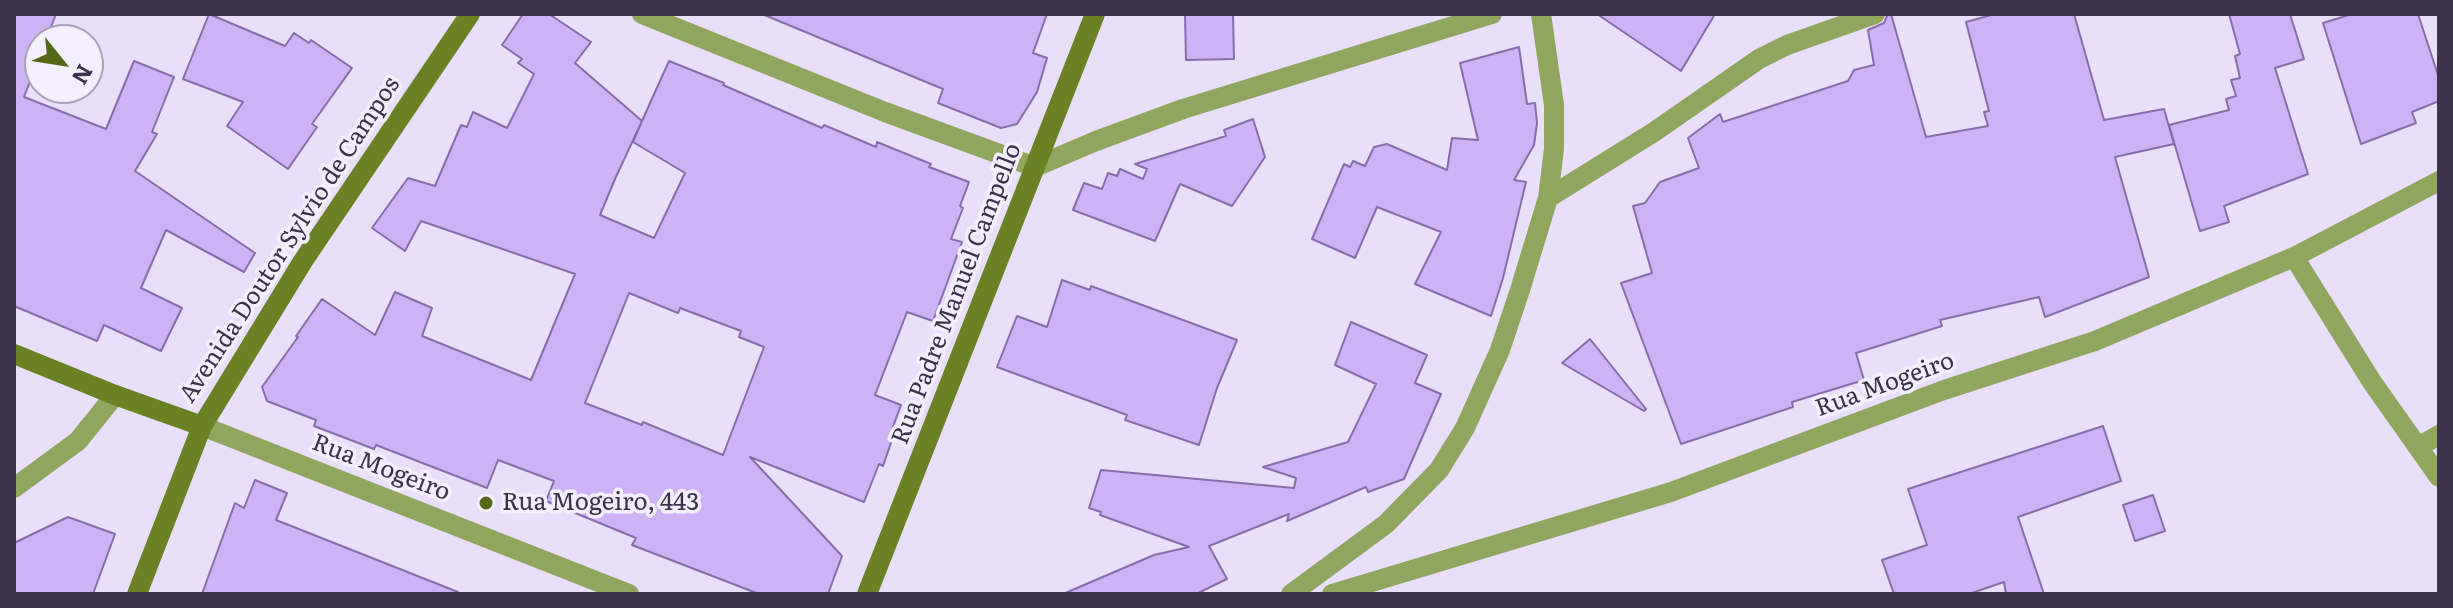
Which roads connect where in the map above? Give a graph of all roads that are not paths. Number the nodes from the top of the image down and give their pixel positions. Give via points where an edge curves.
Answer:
1 (470, 14) edge
2 (642, 14) edge
3 (1095, 14) edge
4 (1492, 14) edge
5 (1541, 14) edge
6 (1875, 14) edge
7 (1035, 167) junction
8 (2439, 181) edge
9 (1548, 198) junction
10 (2294, 257) junction
11 (14, 354) edge
12 (115, 395) junction
13 (202, 426) junction
14 (2439, 435) edge
15 (2418, 447) junction
16 (2439, 477) edge
17 (14, 488) edge
18 (137, 594) edge
19 (629, 594) edge
20 (867, 594) edge
21 (1291, 594) edge
22 (1332, 594) edge

1 - 13 main road, Avenida Doutor Sylvio de Campos via 303,261
2 - 7 street
3 - 7 main road, Rua Padre Manuel Campello
4 - 7 street via 1183,109
5 - 9 street via 1554,105
6 - 9 street via 1759,59
7 - 20 main road, Rua Padre Manuel Campello
8 - 10 street, Rua Mogeiro
9 - 21 street via 1500,350 1465,428 1439,470 1386,524
10 - 15 street
10 - 22 street, Rua Mogeiro via 2095,341 1944,390 1671,492
11 - 12 main road
12 - 13 main road
12 - 17 street via 78,441
13 - 18 main road, Avenida Doutor Sylvio de Campos
13 - 19 street, Rua Mogeiro
14 - 15 street
15 - 16 street

